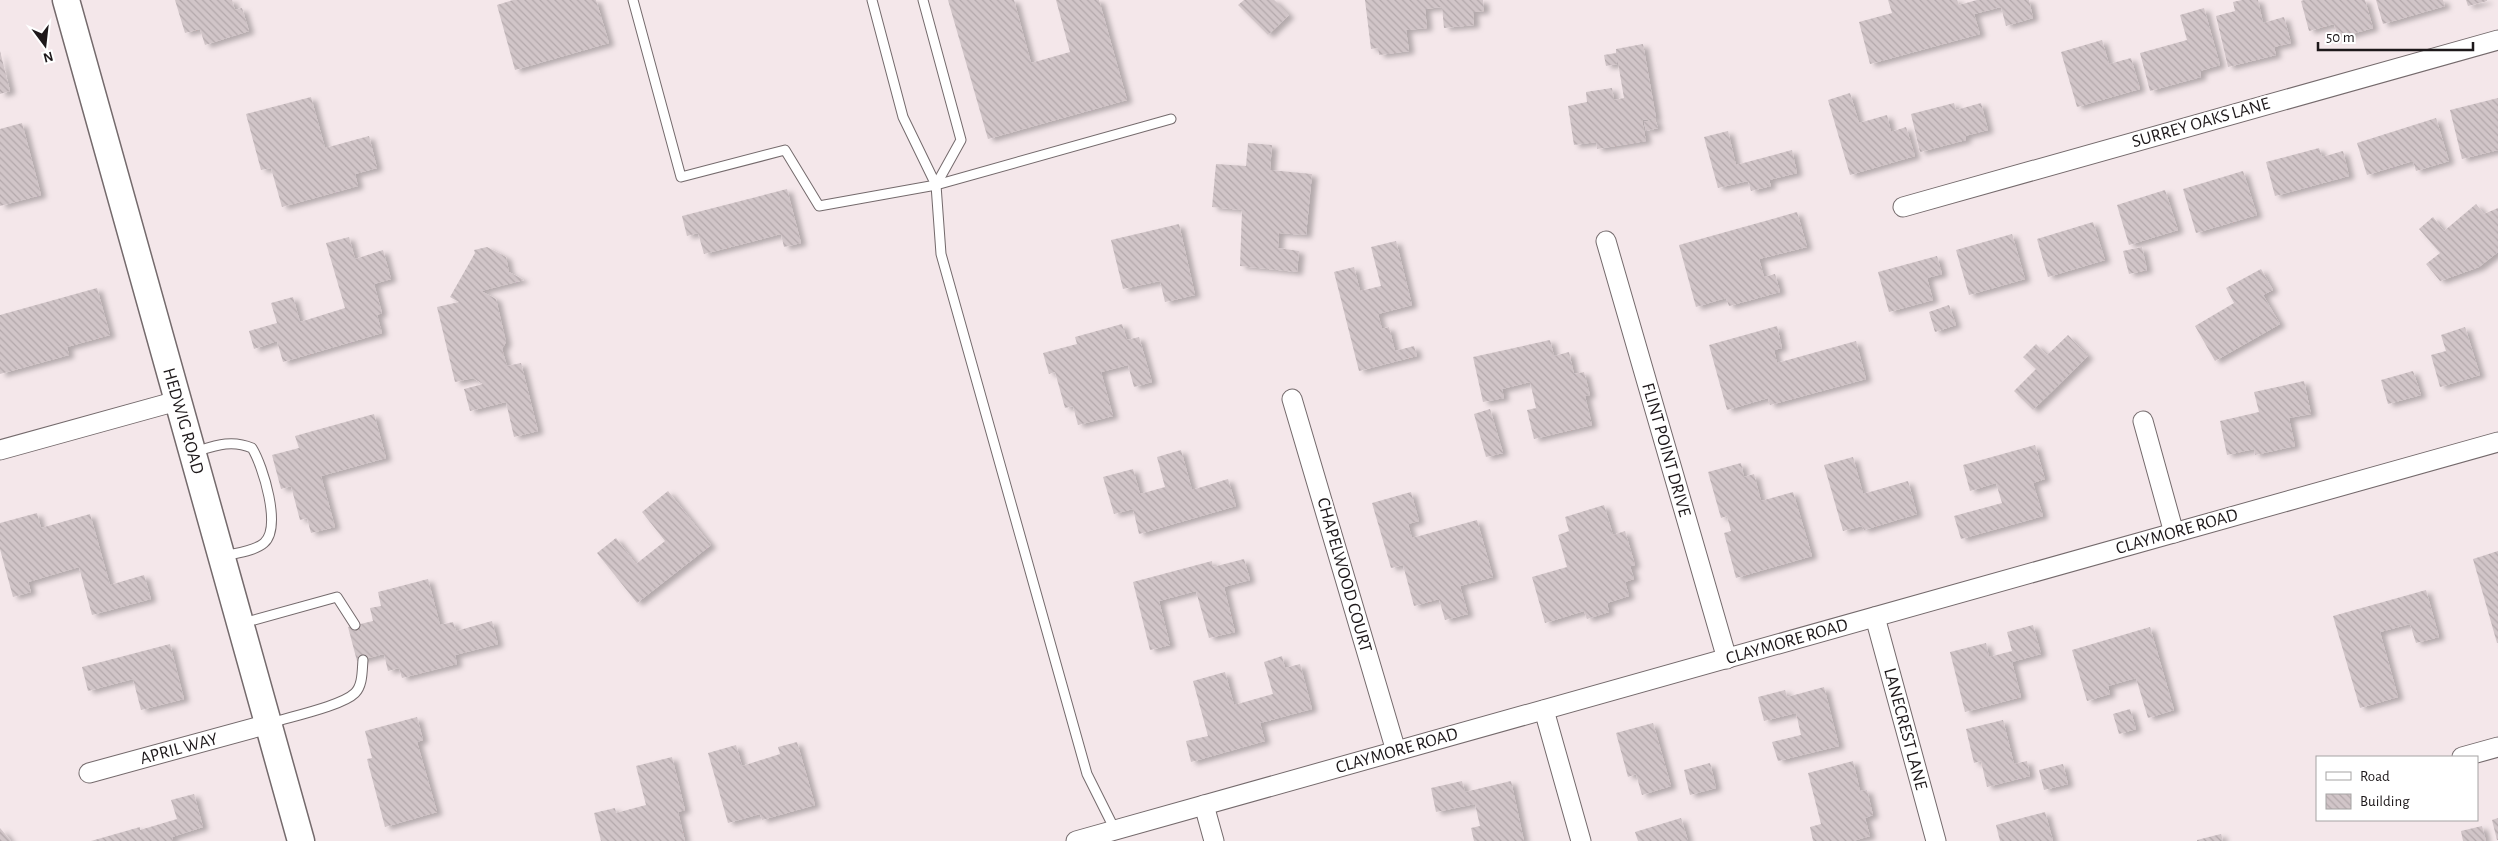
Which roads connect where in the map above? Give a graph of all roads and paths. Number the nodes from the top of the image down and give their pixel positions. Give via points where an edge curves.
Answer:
1 (66, 0) edge
2 (872, 0) edge
3 (923, 0) edge
4 (637, 1) edge
5 (2498, 40) edge
6 (1171, 119) dead end
7 (936, 185) junction
8 (1903, 207) dead end
9 (1606, 241) dead end
10 (1292, 399) dead end
11 (177, 401) junction
12 (2143, 422) dead end
13 (2498, 442) edge
14 (0, 450) edge
15 (192, 453) junction
16 (2174, 533) junction
17 (221, 557) junction
18 (1875, 617) junction
19 (240, 624) junction
20 (355, 625) dead end
21 (1726, 659) junction
22 (363, 660) dead end
23 (1544, 710) junction
24 (268, 724) junction
25 (2498, 747) edge
26 (1396, 751) junction
27 (2466, 756) edge
28 (89, 774) dead end
29 (1204, 805) junction
30 (1115, 830) junction
31 (301, 841) edge
32 (1076, 841) edge
33 (1214, 841) edge
34 (1580, 841) edge
35 (1936, 841) edge

1 - 11 street, HEDWIG ROAD
2 - 7 lane via 902,117
3 - 7 lane via 962,140
4 - 7 lane via 681,177 785,150 819,206
5 - 8 street, SURREY OAKS LANE
6 - 7 lane
7 - 30 lane via 940,254 1087,774
9 - 21 street, FLINT POINT DRIVE
10 - 26 street, CHAPELWOOD COURT
11 - 14 street
11 - 15 street, HEDWIG ROAD
12 - 16 street
13 - 16 street, CLAYMORE ROAD
15 - 17 street, HEDWIG ROAD
15 - 17 lane via 228,442 241,443 252,448 261,467 273,521 271,536 255,548
16 - 18 street, CLAYMORE ROAD
17 - 19 street, HEDWIG ROAD
18 - 21 street, CLAYMORE ROAD
18 - 35 street, LANECREST LANE
19 - 20 lane via 337,597
19 - 24 street, HEDWIG ROAD
21 - 23 street, CLAYMORE ROAD
22 - 24 lane via 362,679 355,693 341,701
23 - 26 street, CLAYMORE ROAD
23 - 34 street
24 - 28 street, APRIL WAY
24 - 31 street, HEDWIG ROAD
25 - 27 street
26 - 29 street, CLAYMORE ROAD
29 - 30 street, CLAYMORE ROAD
29 - 33 street
30 - 32 street, CLAYMORE ROAD

